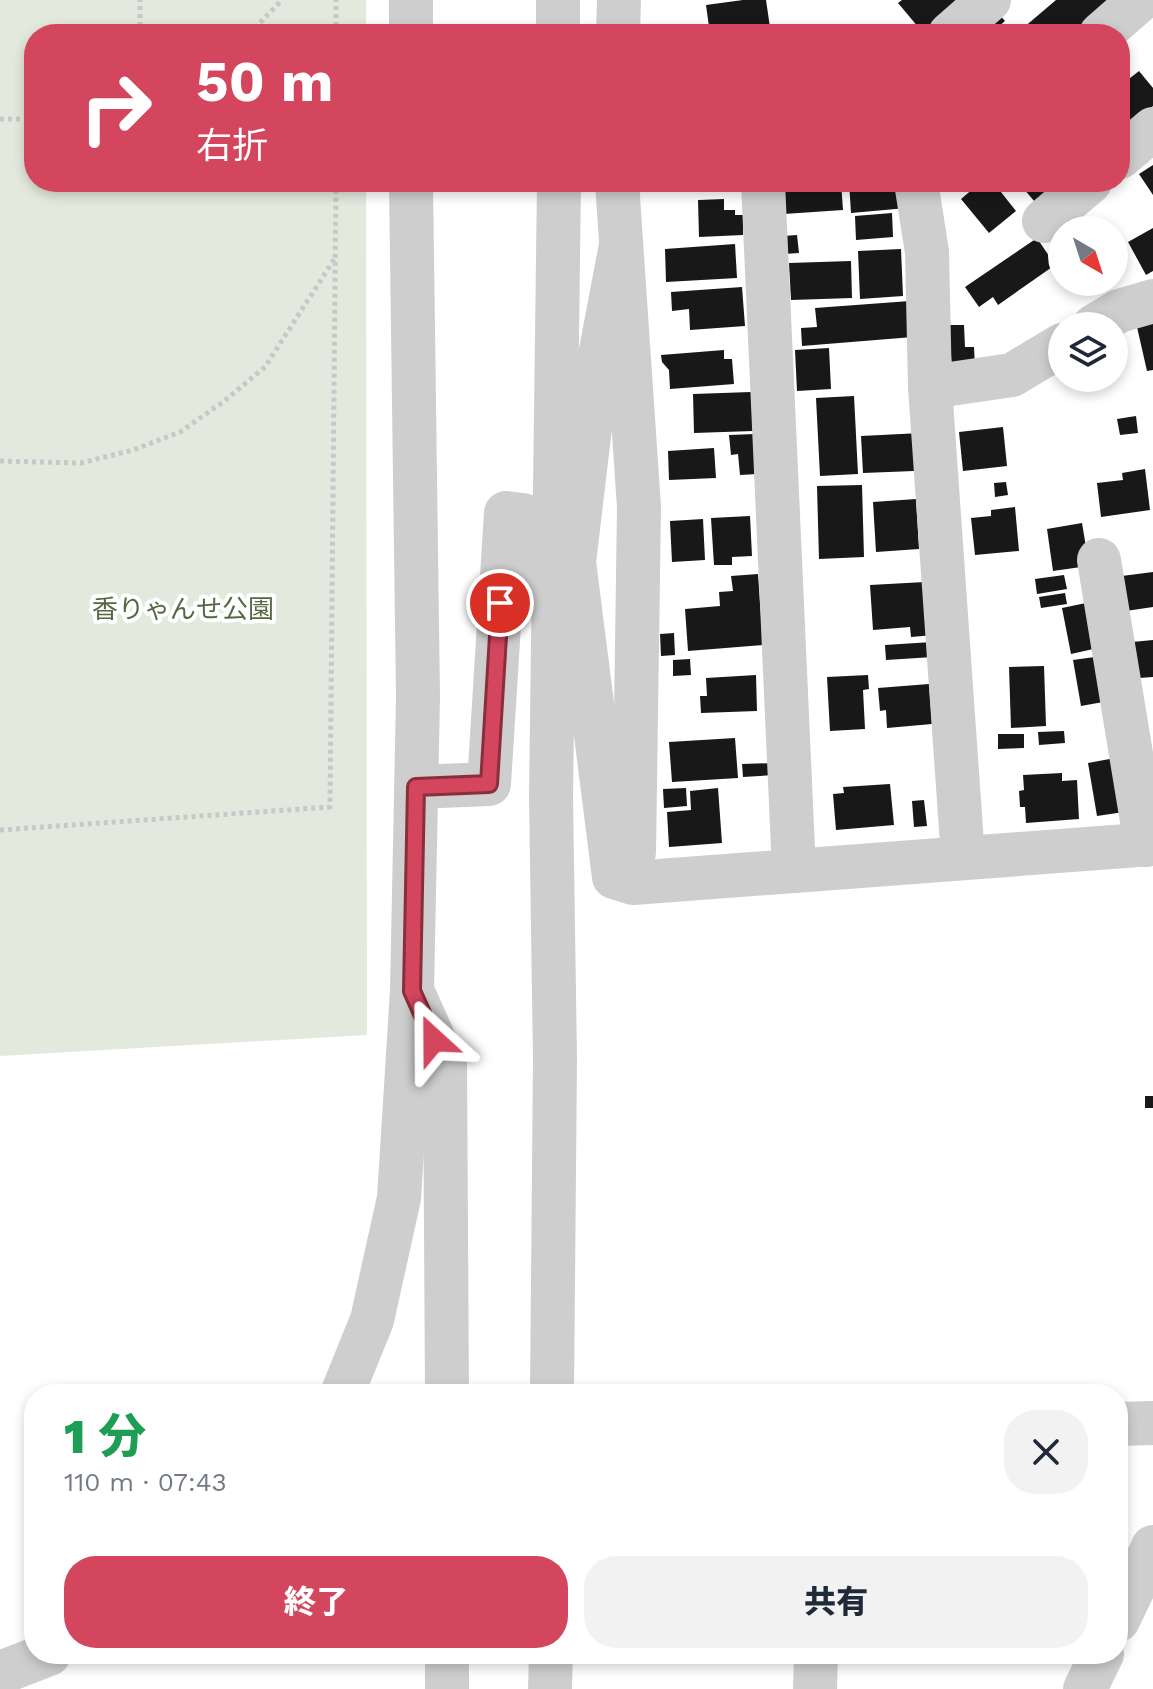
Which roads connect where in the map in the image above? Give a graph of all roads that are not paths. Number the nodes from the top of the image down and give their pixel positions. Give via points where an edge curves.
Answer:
1 (411, 0) edge
2 (558, 0) edge
3 (619, 0) edge
4 (989, 0) edge
5 (1140, 0) edge
6 (411, 24) edge
7 (558, 24) edge
8 (618, 24) edge
9 (961, 24) edge
10 (1112, 24) edge
11 (1153, 129) edge
12 (1130, 149) edge
13 (411, 192) edge
14 (559, 192) edge
15 (618, 192) edge
16 (763, 192) edge
17 (918, 192) edge
18 (1078, 192) edge
19 (1044, 221) dead end
20 (621, 245) junction
21 (1153, 301) edge
22 (1117, 312) edge
23 (1048, 353) edge
24 (930, 387) junction
25 (1099, 560) dead end
26 (564, 562) junction
27 (416, 787) junction
28 (551, 797) junction
29 (1150, 845) edge
30 (963, 858) junction
31 (794, 871) junction
32 (633, 883) junction
33 (412, 991) junction
34 (346, 1384) edge
35 (447, 1384) edge
36 (552, 1384) edge
37 (1153, 1423) edge
38 (1128, 1424) edge
39 (1153, 1547) edge
40 (1128, 1599) edge
41 (24, 1664) edge
42 (447, 1664) edge
43 (551, 1664) edge
44 (816, 1664) edge
45 (1097, 1664) edge
46 (0, 1673) edge
47 (447, 1689) edge
48 (550, 1689) edge
49 (815, 1689) edge
50 (1085, 1689) edge

1 - 6 street
2 - 7 street
3 - 8 street
4 - 9 street
5 - 10 street
11 - 12 street
13 - 27 street
14 - 26 street
15 - 20 street
16 - 31 street
17 - 24 street via 927,252
18 - 19 street
20 - 26 street
20 - 32 street via 639,507
21 - 22 street
23 - 24 street via 1012,375
24 - 30 street
25 - 29 street
26 - 28 street
26 - 32 street via 614,877
27 - 28 street via 489,784 506,513 523,515 535,783
27 - 33 street
28 - 36 street
29 - 30 street
30 - 31 street
31 - 32 street
33 - 34 street via 399,1198 372,1320
33 - 35 street via 445,1064
37 - 38 street
39 - 40 street
41 - 46 street
42 - 47 street
43 - 48 street
44 - 49 street
45 - 50 street

